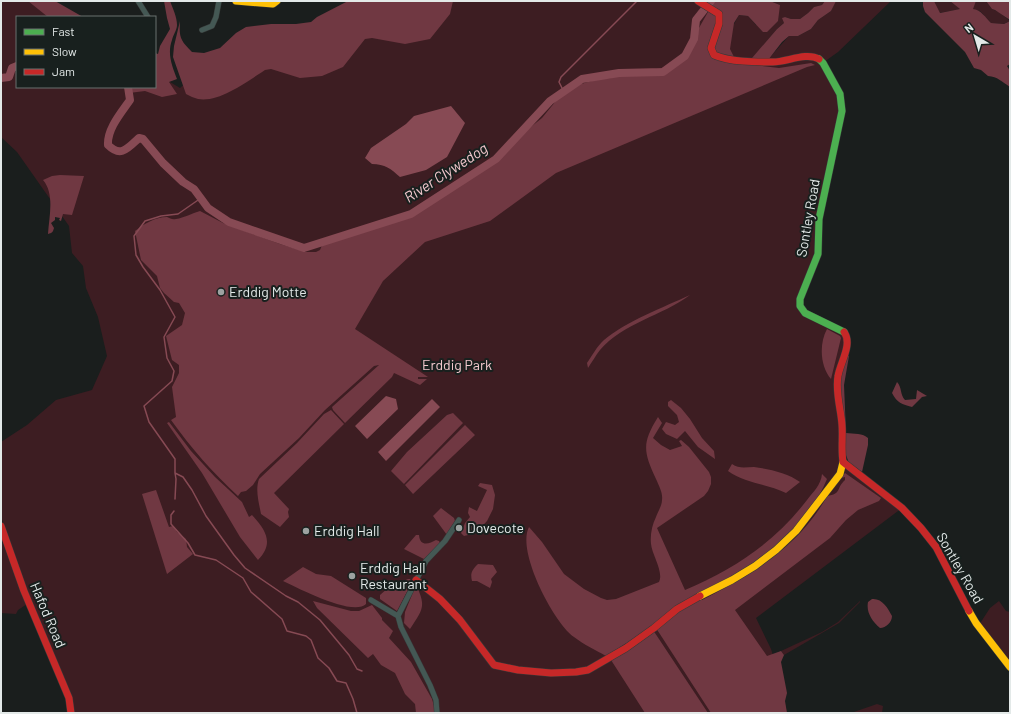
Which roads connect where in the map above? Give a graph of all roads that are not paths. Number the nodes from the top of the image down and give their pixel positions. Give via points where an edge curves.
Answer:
1 (138, 1) edge
2 (219, 1) edge
3 (236, 1) edge
4 (277, 1) edge
5 (700, 2) edge
6 (147, 16) edge
7 (202, 30) dead end
8 (842, 462) junction
9 (459, 520) dead end
10 (1, 526) edge
11 (416, 580) junction
12 (371, 600) dead end
13 (398, 616) junction
14 (1009, 665) edge
15 (71, 713) edge
16 (437, 713) edge

1 - 6 street
2 - 7 street via 212,26
3 - 4 street via 273,4
5 - 8 street, Sontley Road via 719,14 719,24 711,48 714,55 724,59 774,62 811,56 818,58 840,94 842,111 819,219 818,254 800,299 800,306 805,313 845,331 847,335 837,390 842,426
8 - 11 street via 840,474 796,531 776,550 732,580 677,609 626,648 588,670 551,673 494,665 460,620 440,599
8 - 14 street, Sontley Road via 902,508 921,528 936,547 976,623
9 - 11 street via 445,541 426,560
10 - 15 street, Hafod Road via 22,588 69,698
11 - 13 street
12 - 13 street
13 - 16 street via 430,685 436,700

